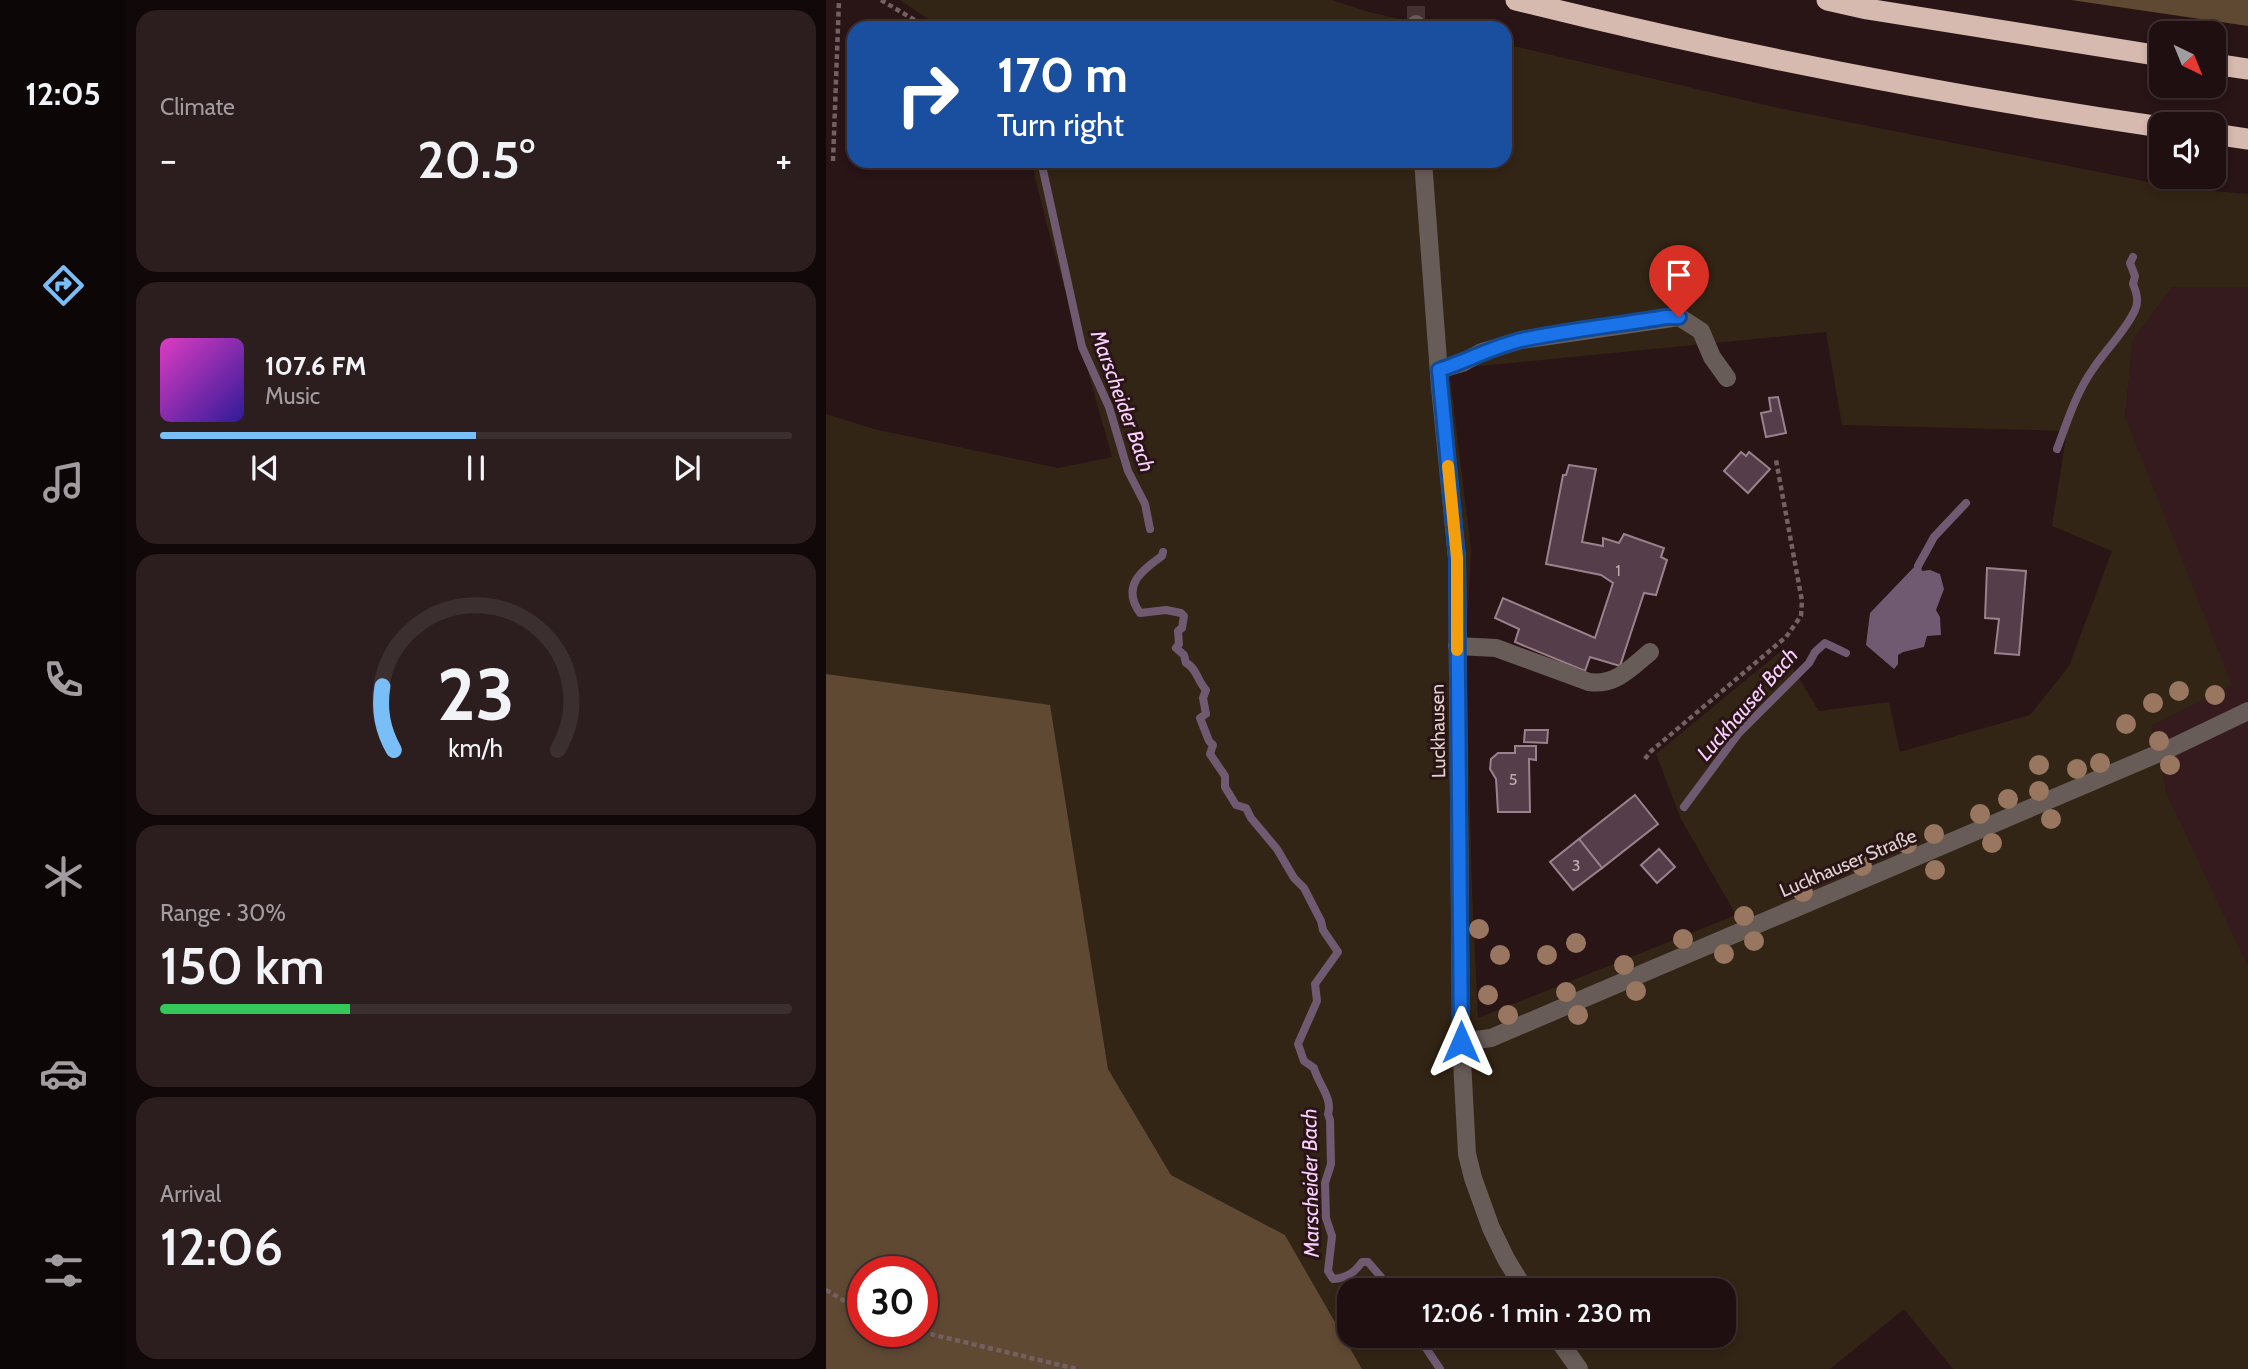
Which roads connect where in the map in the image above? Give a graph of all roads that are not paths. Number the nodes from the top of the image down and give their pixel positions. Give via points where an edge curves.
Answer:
1 (1516, 0) edge
2 (1827, 0) edge
3 (2149, 54) edge
4 (2226, 66) edge
5 (2248, 69) edge
6 (2149, 125) edge
7 (2226, 136) edge
8 (2248, 139) edge
9 (1424, 168) edge
10 (1439, 370) junction
11 (1727, 378) dead end
12 (1457, 646) junction
13 (1650, 652) dead end
14 (2248, 712) edge
15 (1461, 1042) junction
16 (1518, 1278) edge
17 (1564, 1348) edge
18 (1579, 1369) edge

1 - 6 highway via 1864,77
2 - 3 highway
4 - 5 highway
7 - 8 highway
9 - 10 street, Luckhausen
10 - 11 street via 1521,340 1679,317 1701,331
10 - 12 street, Luckhausen via 1457,558
12 - 13 street via 1496,648 1599,684 1622,676
12 - 15 street, Luckhausen
14 - 15 street, Luckhauser Straße via 1491,1038
15 - 16 street, Luckhausen via 1467,1154 1496,1238
17 - 18 street

